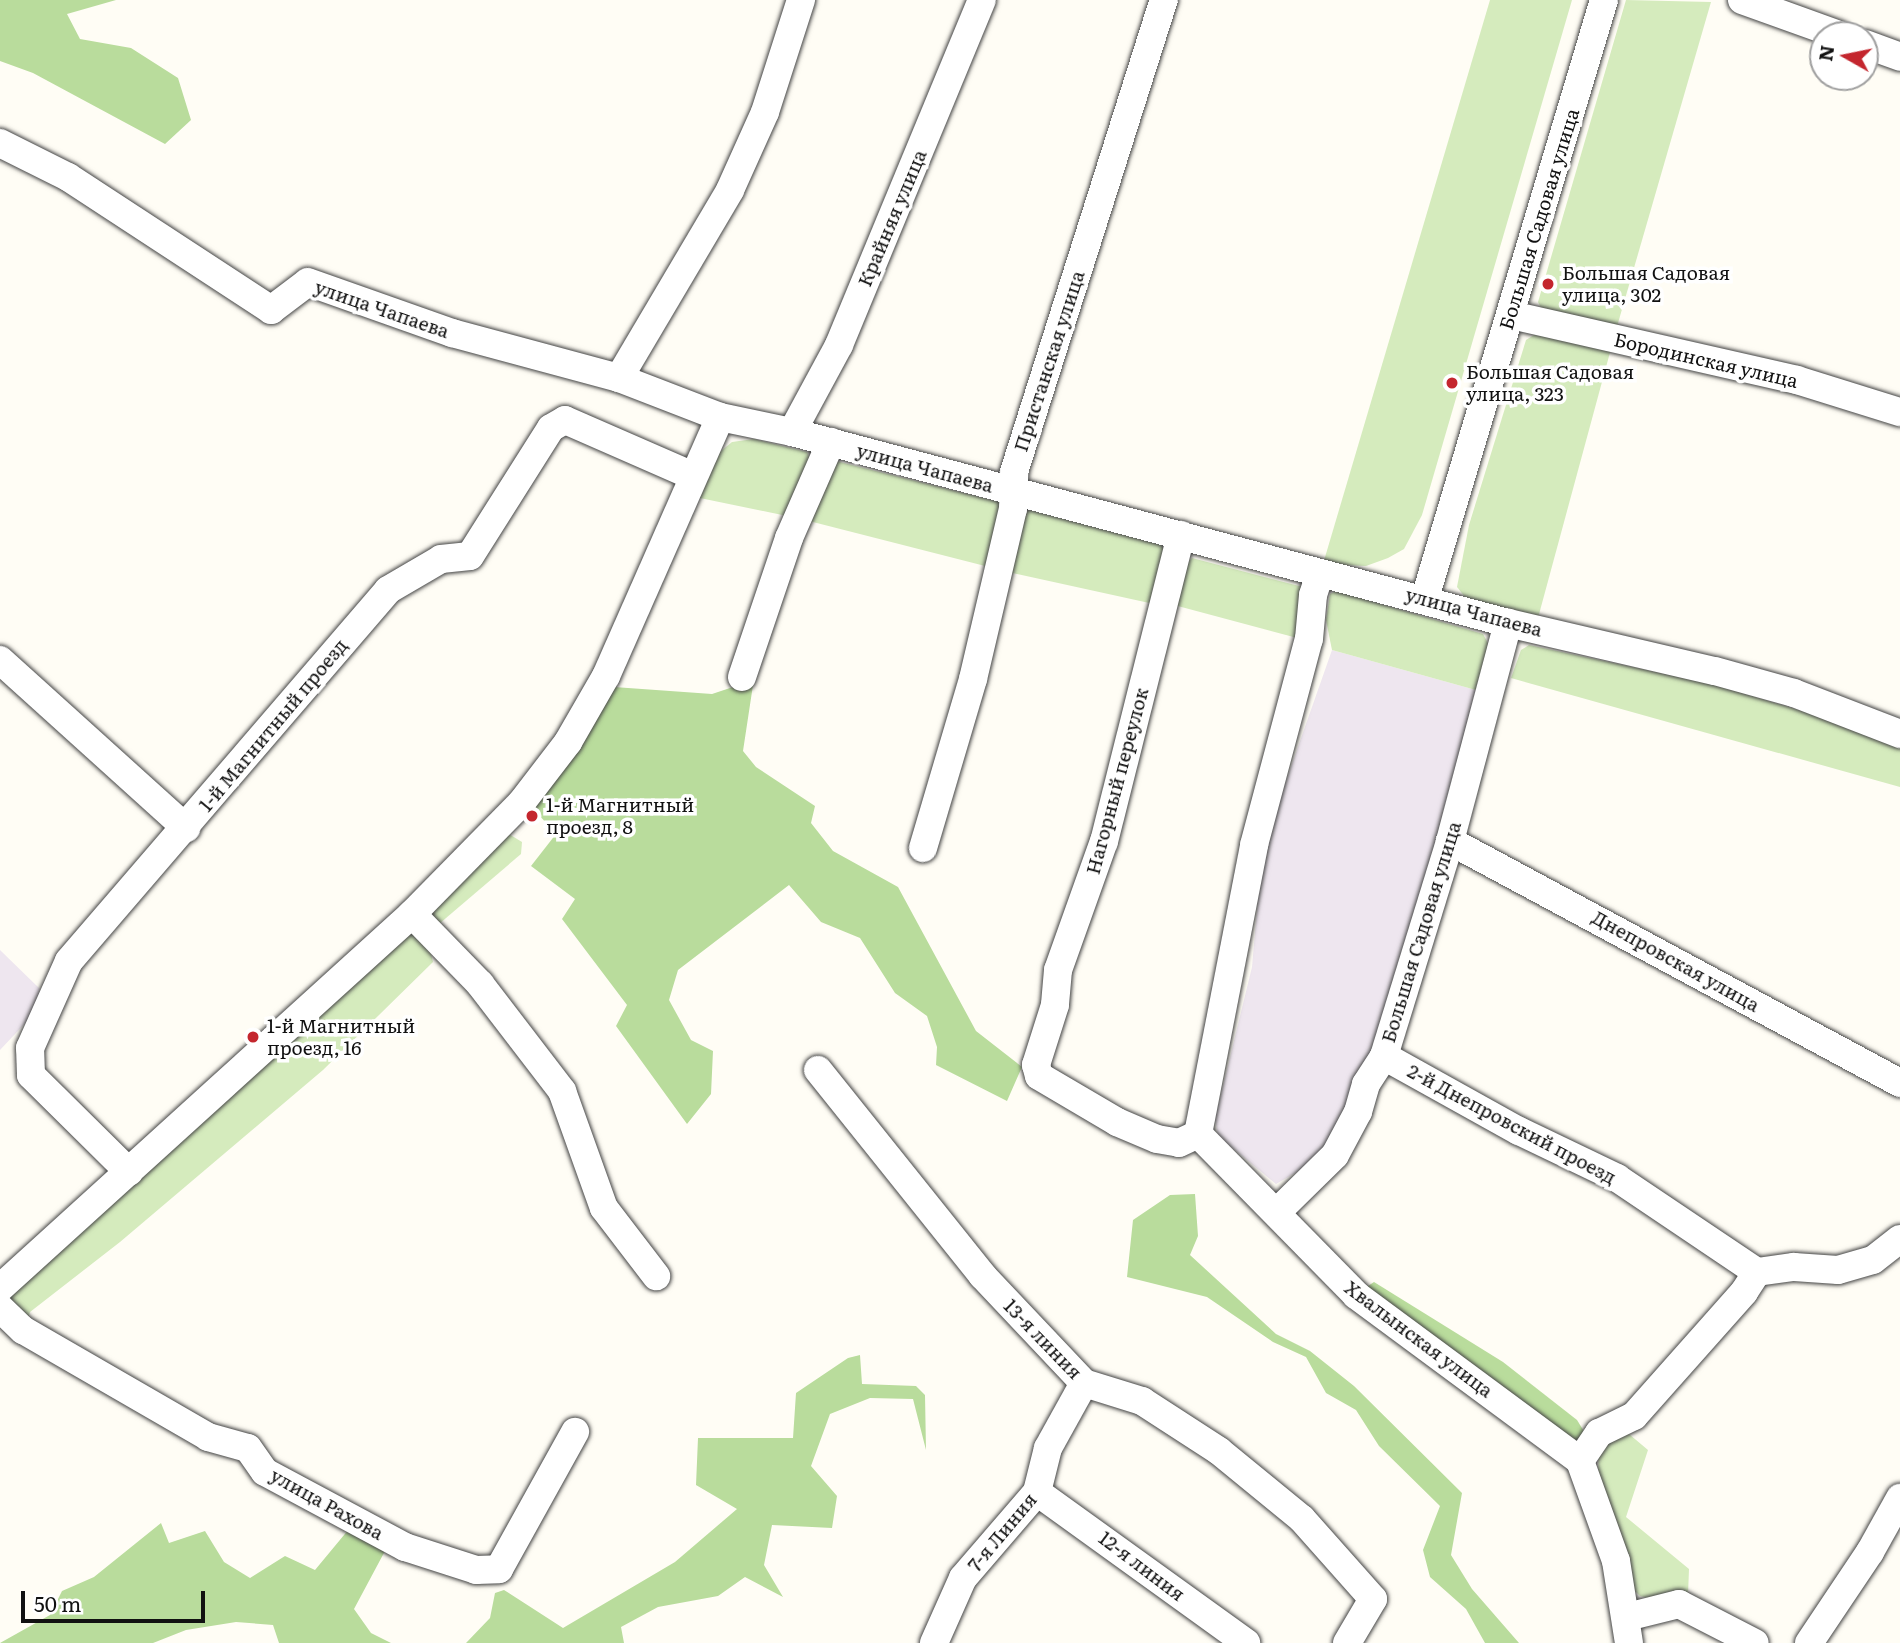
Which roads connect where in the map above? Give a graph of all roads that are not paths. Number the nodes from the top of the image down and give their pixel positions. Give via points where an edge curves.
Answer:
1 (801, 0) edge
2 (982, 0) edge
3 (1164, 0) edge
4 (1604, 0) edge
5 (1742, 0) edge
6 (1809, 24) edge
7 (1879, 49) edge
8 (1900, 57) edge
9 (0, 143) edge
10 (1511, 315) junction
11 (619, 379) junction
12 (1900, 412) edge
13 (720, 417) junction
14 (792, 432) junction
15 (831, 442) junction
16 (691, 475) junction
17 (1014, 491) junction
18 (1181, 535) junction
19 (1320, 573) junction
20 (1425, 598) junction
21 (1508, 623) junction
22 (0, 660) edge
23 (742, 677) dead end
24 (1900, 734) edge
25 (186, 828) junction
26 (1450, 841) junction
27 (923, 848) dead end
28 (412, 914) junction
29 (1384, 1056) junction
30 (818, 1070) dead end
31 (1900, 1083) edge
32 (1198, 1134) junction
33 (129, 1172) junction
34 (1277, 1212) junction
35 (1900, 1239) edge
36 (1757, 1272) junction
37 (656, 1276) dead end
38 (0, 1288) edge
39 (0, 1308) edge
40 (1084, 1382) junction
41 (575, 1432) dead end
42 (1580, 1461) junction
43 (1037, 1492) junction
44 (1900, 1498) edge
45 (1628, 1630) edge
46 (933, 1643) edge
47 (1246, 1643) edge
48 (1347, 1643) edge
49 (1755, 1643) edge
50 (1809, 1643) edge

1 - 11 street via 765,113 730,190
2 - 14 street, Крайняя улица via 839,345
3 - 17 street, Пристанская улица via 1014,472
4 - 10 street, Большая Садовая улица
5 - 6 street
7 - 8 street
9 - 11 street, улица Чапаева via 68,177 271,310 308,282 452,333
10 - 12 street, Бородинская улица via 1797,380
10 - 20 street, Большая Садовая улица
11 - 13 street, улица Чапаева
13 - 14 street, улица Чапаева
13 - 16 street
14 - 15 street, улица Чапаева
15 - 17 street, улица Чапаева
15 - 23 street via 789,538
16 - 25 street, 1-й Магнитный проезд via 565,420 551,428 470,556 441,559 388,590
16 - 28 street via 606,676 568,742 522,802
17 - 18 street, улица Чапаева
17 - 27 street, Пристанская улица via 973,679
18 - 19 street, улица Чапаева
18 - 32 street, Нагорный переулок via 1104,841 1058,970 1055,1005 1036,1065 1040,1076 1117,1122 1179,1143
19 - 20 street, улица Чапаева
19 - 32 street via 1309,639 1254,845
20 - 21 street, улица Чапаева
21 - 24 street, улица Чапаева via 1728,674 1794,693
21 - 26 street, Большая Садовая улица
22 - 25 street
25 - 33 street, 1-й Магнитный проезд via 69,961 30,1048 31,1075
26 - 29 street, Большая Садовая улица
26 - 31 street, Днепровская улица
28 - 33 street
28 - 37 street via 480,984 562,1091 604,1208
29 - 34 street, Большая Садовая улица via 1366,1084 1358,1112 1335,1155
29 - 36 street, 2-й Днепровский проезд via 1519,1131 1617,1178
30 - 40 street, 13-я линия via 982,1275
32 - 34 street, Хвалынская улица
33 - 38 street
34 - 42 street, Хвалынская улица via 1291,1232 1356,1295
35 - 36 street via 1872,1260 1838,1270 1794,1267
36 - 42 street via 1745,1292 1634,1416 1599,1433
39 - 41 street, улица Рахова via 23,1330 208,1437 248,1448 264,1472 405,1547 476,1570 499,1569
40 - 43 street, 7-я Линия via 1048,1448
40 - 48 street, 13-я линия via 1142,1401 1219,1451 1302,1519 1373,1600
42 - 45 street via 1589,1475 1600,1524 1616,1561
43 - 46 street, 7-я Линия via 963,1578
43 - 47 street, 12-я линия
44 - 50 street
45 - 49 street via 1679,1604

